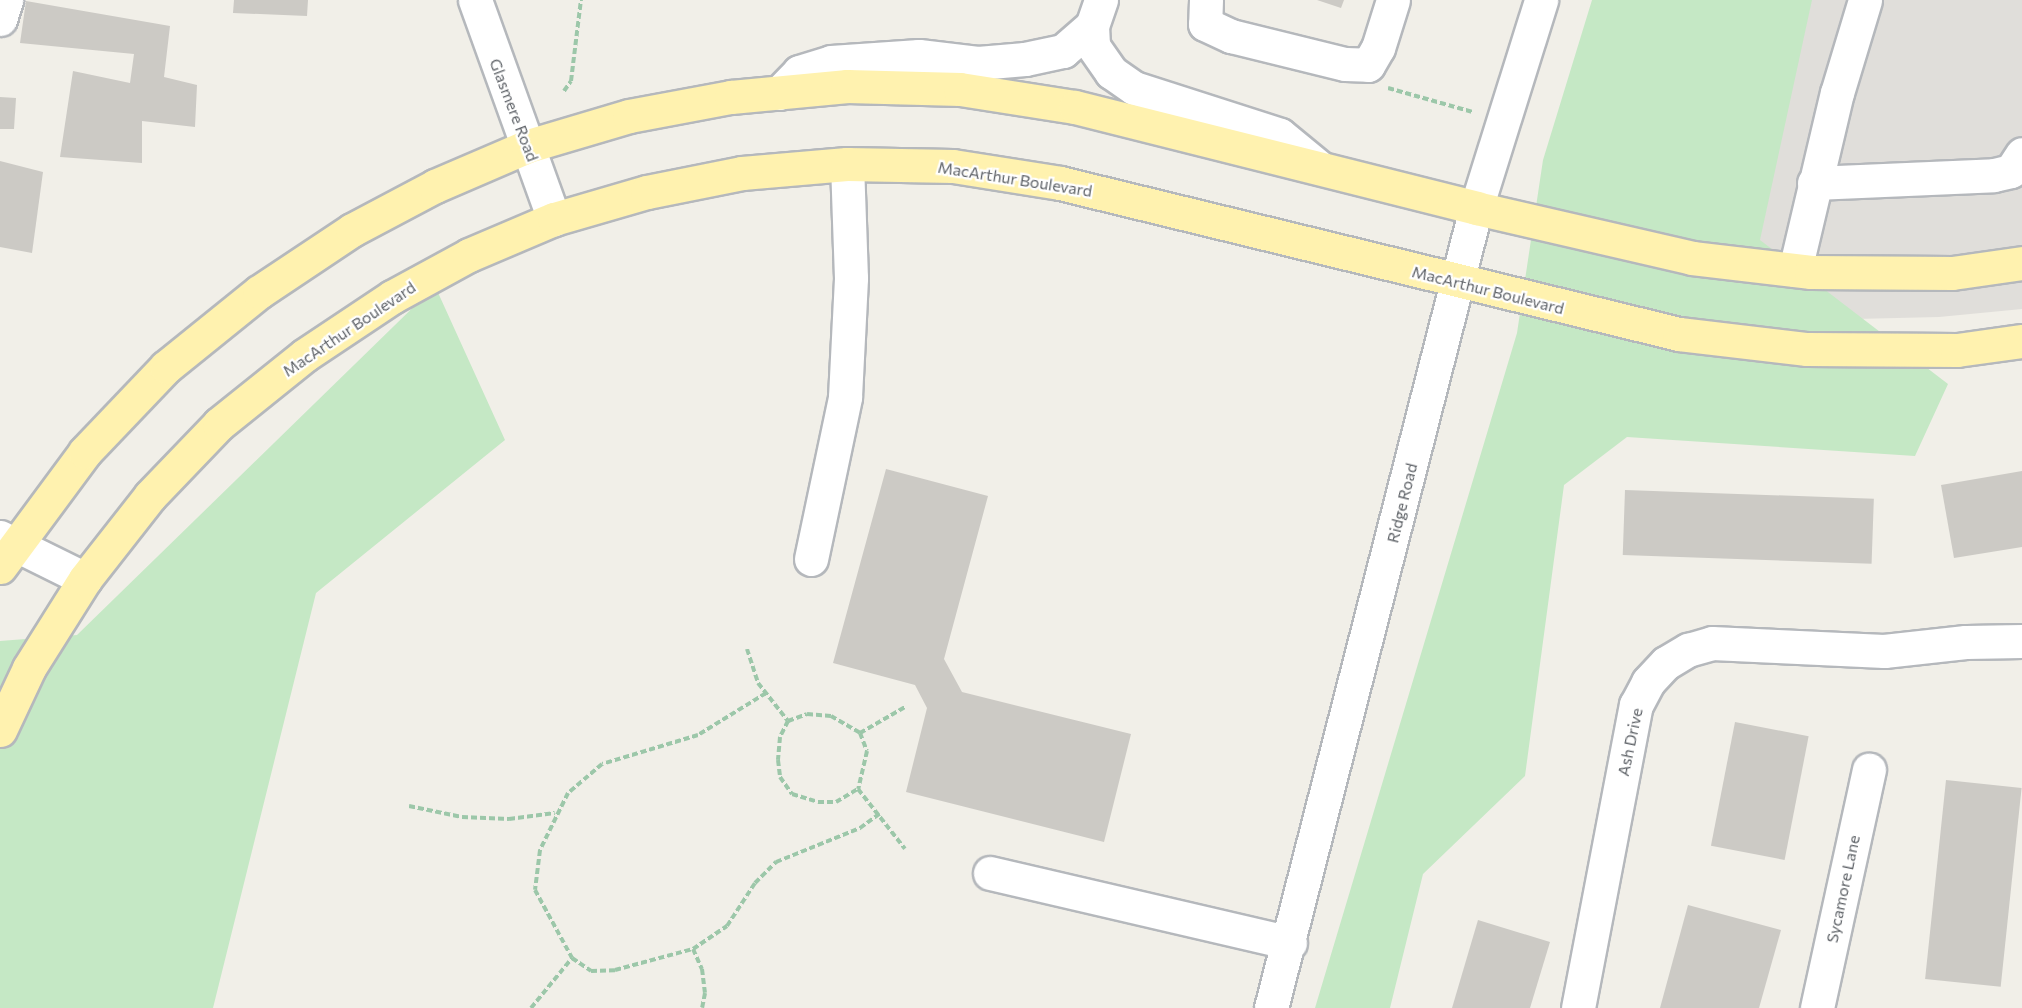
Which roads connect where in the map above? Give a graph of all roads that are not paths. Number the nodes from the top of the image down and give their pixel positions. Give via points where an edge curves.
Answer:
1 (6, 0) edge
2 (475, 0) edge
3 (1206, 0) edge
4 (1393, 0) edge
5 (1541, 0) edge
6 (1865, 0) edge
7 (1097, 13) edge
8 (0, 19) edge
9 (779, 93) junction
10 (528, 146) junction
11 (2022, 154) edge
12 (848, 164) junction
13 (1320, 168) junction
14 (1814, 183) junction
15 (1476, 208) junction
16 (554, 219) junction
17 (2022, 263) edge
18 (1795, 270) junction
19 (1458, 283) junction
20 (2022, 341) edge
21 (5, 549) edge
22 (811, 560) dead end
23 (85, 579) junction
24 (2022, 641) edge
25 (0, 730) edge
26 (1869, 770) dead end
27 (990, 873) dead end
28 (1290, 943) junction
29 (1271, 1008) edge
30 (1578, 1008) edge
31 (1817, 1008) edge

1 - 8 street
2 - 10 street, Glasmere Road
3 - 4 street via 1205,24 1232,36 1345,64 1368,65 1378,48
5 - 15 street, Ridge Road
6 - 14 street
7 - 9 street via 1062,51 978,63 919,56 831,62 799,72
7 - 13 street via 1093,46 1111,72 1134,88 1280,135
9 - 10 main road via 731,97 629,117
9 - 13 main road via 847,86 960,89 1075,107
10 - 16 street, Glasmere Road
10 - 21 main road via 435,186 352,231 259,292 166,367 85,452
11 - 14 street via 2011,171 1994,175
12 - 16 main road, MacArthur Boulevard via 742,173 647,192
12 - 19 main road, MacArthur Boulevard via 953,166 1060,183
12 - 22 street via 851,278 845,397
13 - 15 main road
14 - 18 street
15 - 18 main road via 1692,258
15 - 19 street, Ridge Road
16 - 23 main road, MacArthur Boulevard via 469,255 392,297 305,355 219,424 150,496
17 - 18 main road via 1952,273
19 - 20 main road, MacArthur Boulevard via 1679,334 1807,349 1957,350
19 - 28 street, Ridge Road
21 - 23 street
23 - 25 main road, MacArthur Boulevard via 29,668
24 - 30 street, Ash Drive via 1966,642 1884,651 1712,643 1688,650 1666,663 1648,682 1636,705
26 - 31 street, Sycamore Lane
27 - 28 street
28 - 29 street, Ridge Road

